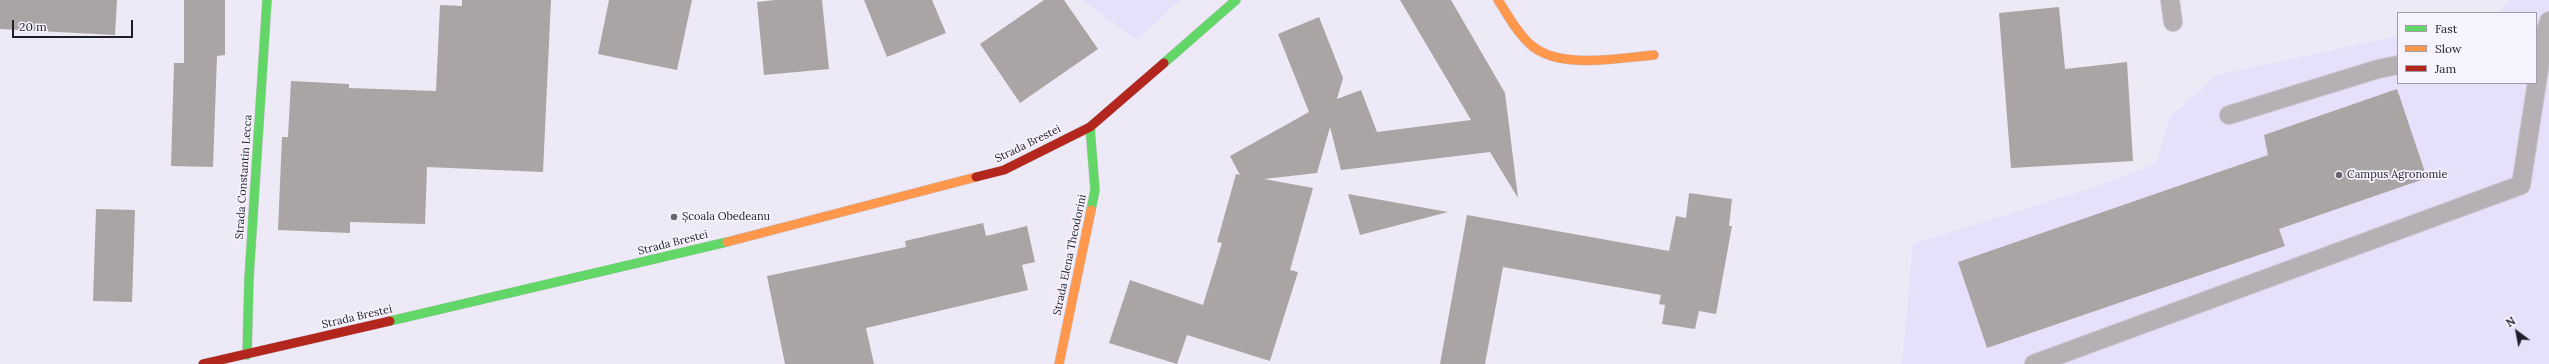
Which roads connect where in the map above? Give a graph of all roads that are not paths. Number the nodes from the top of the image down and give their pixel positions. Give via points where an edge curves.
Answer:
1 (267, 0) edge
2 (1236, 0) edge
3 (1498, 0) edge
4 (2170, 0) edge
5 (2173, 22) dead end
6 (2543, 32) edge
7 (1654, 56) dead end
8 (2397, 65) edge
9 (2537, 74) edge
10 (2536, 84) edge
11 (2229, 116) dead end
12 (1090, 127) junction
13 (247, 355) junction
14 (203, 364) edge
15 (1059, 364) edge
16 (2034, 364) edge

1 - 13 main road, Strada Constantin Lecca via 249,278
2 - 12 main road, Strada Brestei
3 - 7 main road via 1531,46 1549,56 1584,59
4 - 5 lane
6 - 9 lane
8 - 11 lane
10 - 16 lane via 2521,185
12 - 13 main road, Strada Brestei via 1004,170 675,255
12 - 15 main road, Strada Elena Theodorini via 1095,190
13 - 14 main road, Strada Brestei

